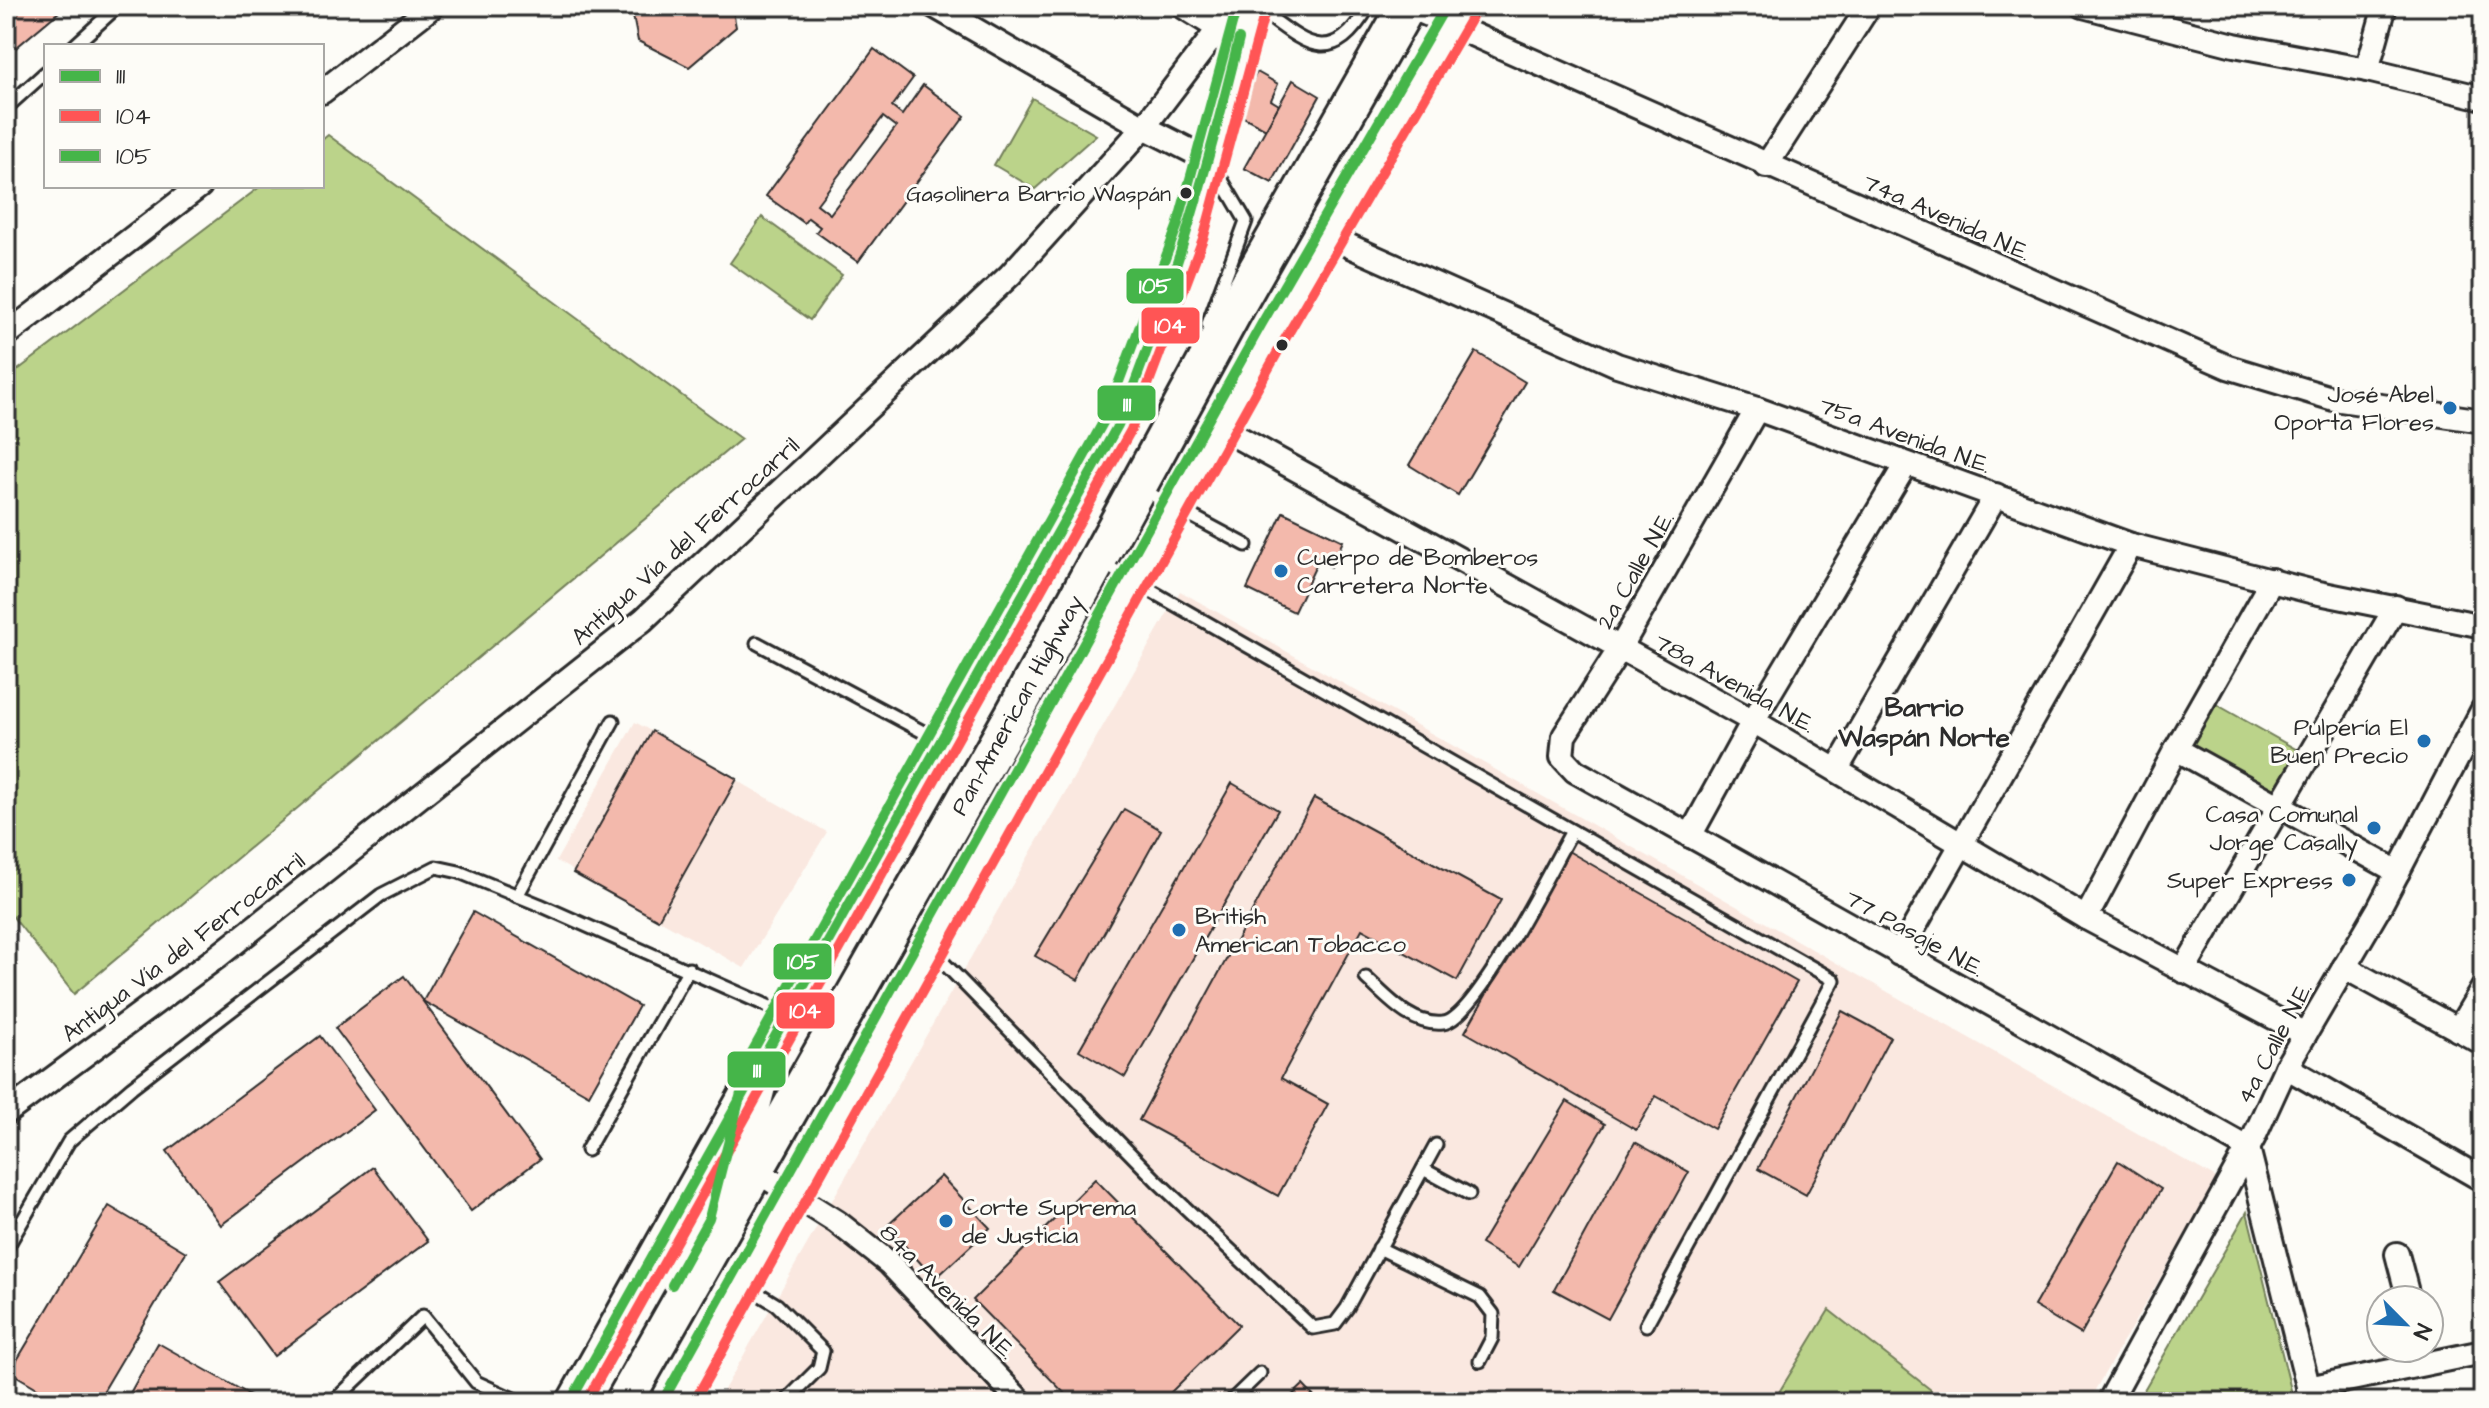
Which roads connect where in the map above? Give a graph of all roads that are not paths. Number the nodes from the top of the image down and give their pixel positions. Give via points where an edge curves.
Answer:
1 (118, 6) edge
2 (934, 6) edge
3 (1186, 6) edge
4 (1253, 6) edge
5 (1369, 6) edge
6 (1407, 6) edge
7 (1869, 6) edge
8 (2083, 6) edge
9 (2385, 6) edge
10 (427, 8) edge
11 (1456, 16) edge
12 (1230, 33) junction
13 (76, 44) edge
14 (2367, 70) junction
15 (44, 74) edge
16 (324, 90) edge
17 (2483, 98) edge
18 (6, 108) edge
19 (1144, 127) junction
20 (1211, 161) junction
21 (1766, 166) junction
22 (197, 188) edge
23 (1327, 236) junction
24 (6, 335) edge
25 (1757, 409) junction
26 (2482, 421) edge
27 (1221, 428) junction
28 (1167, 435) junction
29 (1906, 464) junction
30 (1139, 488) junction
31 (1996, 495) junction
32 (1177, 509) junction
33 (1246, 545) dead end
34 (2131, 545) junction
35 (1098, 561) junction
36 (2272, 580) junction
37 (1136, 582) junction
38 (2396, 607) junction
39 (2483, 626) edge
40 (757, 643) dead end
41 (1619, 650) junction
42 (2483, 709) edge
43 (613, 721) dead end
44 (1753, 721) junction
45 (942, 741) junction
46 (2176, 749) junction
47 (1562, 757) joint
48 (1837, 769) junction
49 (2279, 806) junction
50 (1572, 831) junction
51 (1690, 836) junction
52 (1961, 843) junction
53 (2398, 872) junction
54 (517, 896) junction
55 (2086, 918) junction
56 (930, 949) junction
57 (1899, 954) junction
58 (2344, 967) junction
59 (689, 969) junction
60 (2183, 971) junction
61 (1366, 978) dead end
62 (2483, 988) edge
63 (788, 1015) junction
64 (2458, 1030) junction
65 (2305, 1034) junction
66 (2483, 1043) edge
67 (764, 1060) junction
68 (2286, 1067) junction
69 (6, 1113) edge
70 (1436, 1145) dead end
71 (2248, 1148) junction
72 (587, 1150) dead end
73 (753, 1169) junction
74 (1423, 1169) junction
75 (2483, 1180) edge
76 (1469, 1194) dead end
77 (795, 1195) junction
78 (722, 1223) junction
79 (1379, 1248) junction
80 (6, 1249) edge
81 (2397, 1254) dead end
82 (2405, 1284) edge
83 (744, 1285) junction
84 (1646, 1325) dead end
85 (2483, 1352) edge
86 (2445, 1355) edge
87 (1480, 1361) dead end
88 (2400, 1364) edge
89 (1260, 1373) dead end
90 (2310, 1395) edge
91 (333, 1402) edge
92 (520, 1402) edge
93 (570, 1402) edge
94 (624, 1402) edge
95 (678, 1402) edge
96 (785, 1402) edge
97 (1021, 1402) edge
98 (1230, 1402) edge
99 (2109, 1402) edge

1 - 13 lane
2 - 19 street
3 - 12 street
4 - 5 lane via 1296,36 1323,46 1343,41
4 - 12 street
6 - 11 street, 74a Avenida N.E.
6 - 28 highway, Pan-American Highway
7 - 21 street
8 - 14 street via 2234,45
9 - 14 street
10 - 16 street
11 - 21 street, 74a Avenida N.E.
11 - 23 highway, Pan-American Highway
12 - 19 street, Antigua Vía del Ferrocarril
12 - 20 street
14 - 17 street
15 - 18 lane
19 - 20 street
19 - 69 street, Antigua Vía del Ferrocarril via 1010,275 643,620 217,957
20 - 28 lane via 1246,221
20 - 45 street via 1159,331 1118,425
21 - 26 street, 74a Avenida N.E. via 2228,367 2334,399
22 - 24 street
23 - 25 street, 75a Avenida N.E. via 1617,365
23 - 27 highway, Pan-American Highway
25 - 29 street, 75a Avenida N.E.
25 - 41 street, 2a Calle N.E.
27 - 32 highway, Pan-American Highway
27 - 41 street, 78a Avenida N.E.
28 - 30 highway, Pan-American Highway
29 - 31 street, 75a Avenida N.E.
29 - 44 street
30 - 32 lane
30 - 35 highway, Pan-American Highway
31 - 34 street, 75a Avenida N.E.
31 - 48 street
32 - 33 lane
32 - 37 highway, Pan-American Highway
34 - 36 street, 75a Avenida N.E.
34 - 52 street
35 - 37 lane
35 - 73 highway, Pan-American Highway
36 - 38 street, 75a Avenida N.E.
36 - 46 street
37 - 50 lane
37 - 56 highway, Pan-American Highway
38 - 39 street, 75a Avenida N.E.
38 - 49 street
40 - 45 lane
41 - 44 street, 78a Avenida N.E.
41 - 47 street, 2a Calle N.E. via 1564,736
42 - 53 street, 4a Calle N.E.
43 - 54 lane
44 - 48 street, 78a Avenida N.E.
44 - 51 street
45 - 63 street
46 - 49 street
46 - 55 street
47 - 51 street, 77 Pasaje N.E. via 1575,771
48 - 52 street, 78a Avenida N.E.
49 - 53 street
49 - 60 street
50 - 61 lane via 1478,996 1454,1021 1439,1024 1409,1016
50 - 84 lane via 1834,980
51 - 57 street, 77 Pasaje N.E.
52 - 55 street, 78a Avenida N.E.
52 - 57 street
53 - 58 street, 4a Calle N.E.
54 - 59 lane
54 - 80 lane via 436,867 381,895 69,1141
55 - 60 street, 78a Avenida N.E.
56 - 77 highway, Pan-American Highway
56 - 79 lane via 1157,1181 1313,1328 1335,1324
57 - 71 street, 77 Pasaje N.E.
58 - 64 street
58 - 65 street, 4a Calle N.E.
59 - 63 lane
59 - 72 lane
60 - 65 street, 78a Avenida N.E.
62 - 64 street
63 - 67 street
64 - 66 street
65 - 68 street, 4a Calle N.E.
67 - 78 highway
67 - 93 street
68 - 71 street, 4a Calle N.E.
68 - 75 street
70 - 74 lane
71 - 90 street
71 - 99 street, 4a Calle N.E.
73 - 77 street, 84a Avenida N.E.
73 - 78 highway, Pan-American Highway
74 - 76 lane
74 - 79 lane
77 - 83 highway, Pan-American Highway
77 - 97 street, 84a Avenida N.E. via 889,1263
78 - 94 highway, Pan-American Highway
79 - 87 lane via 1480,1297 1493,1314 1492,1338
81 - 82 street
83 - 95 highway, Pan-American Highway
83 - 96 lane via 777,1305 823,1351 819,1368
85 - 86 street
88 - 90 street
89 - 98 lane
91 - 92 lane via 423,1316 476,1382

